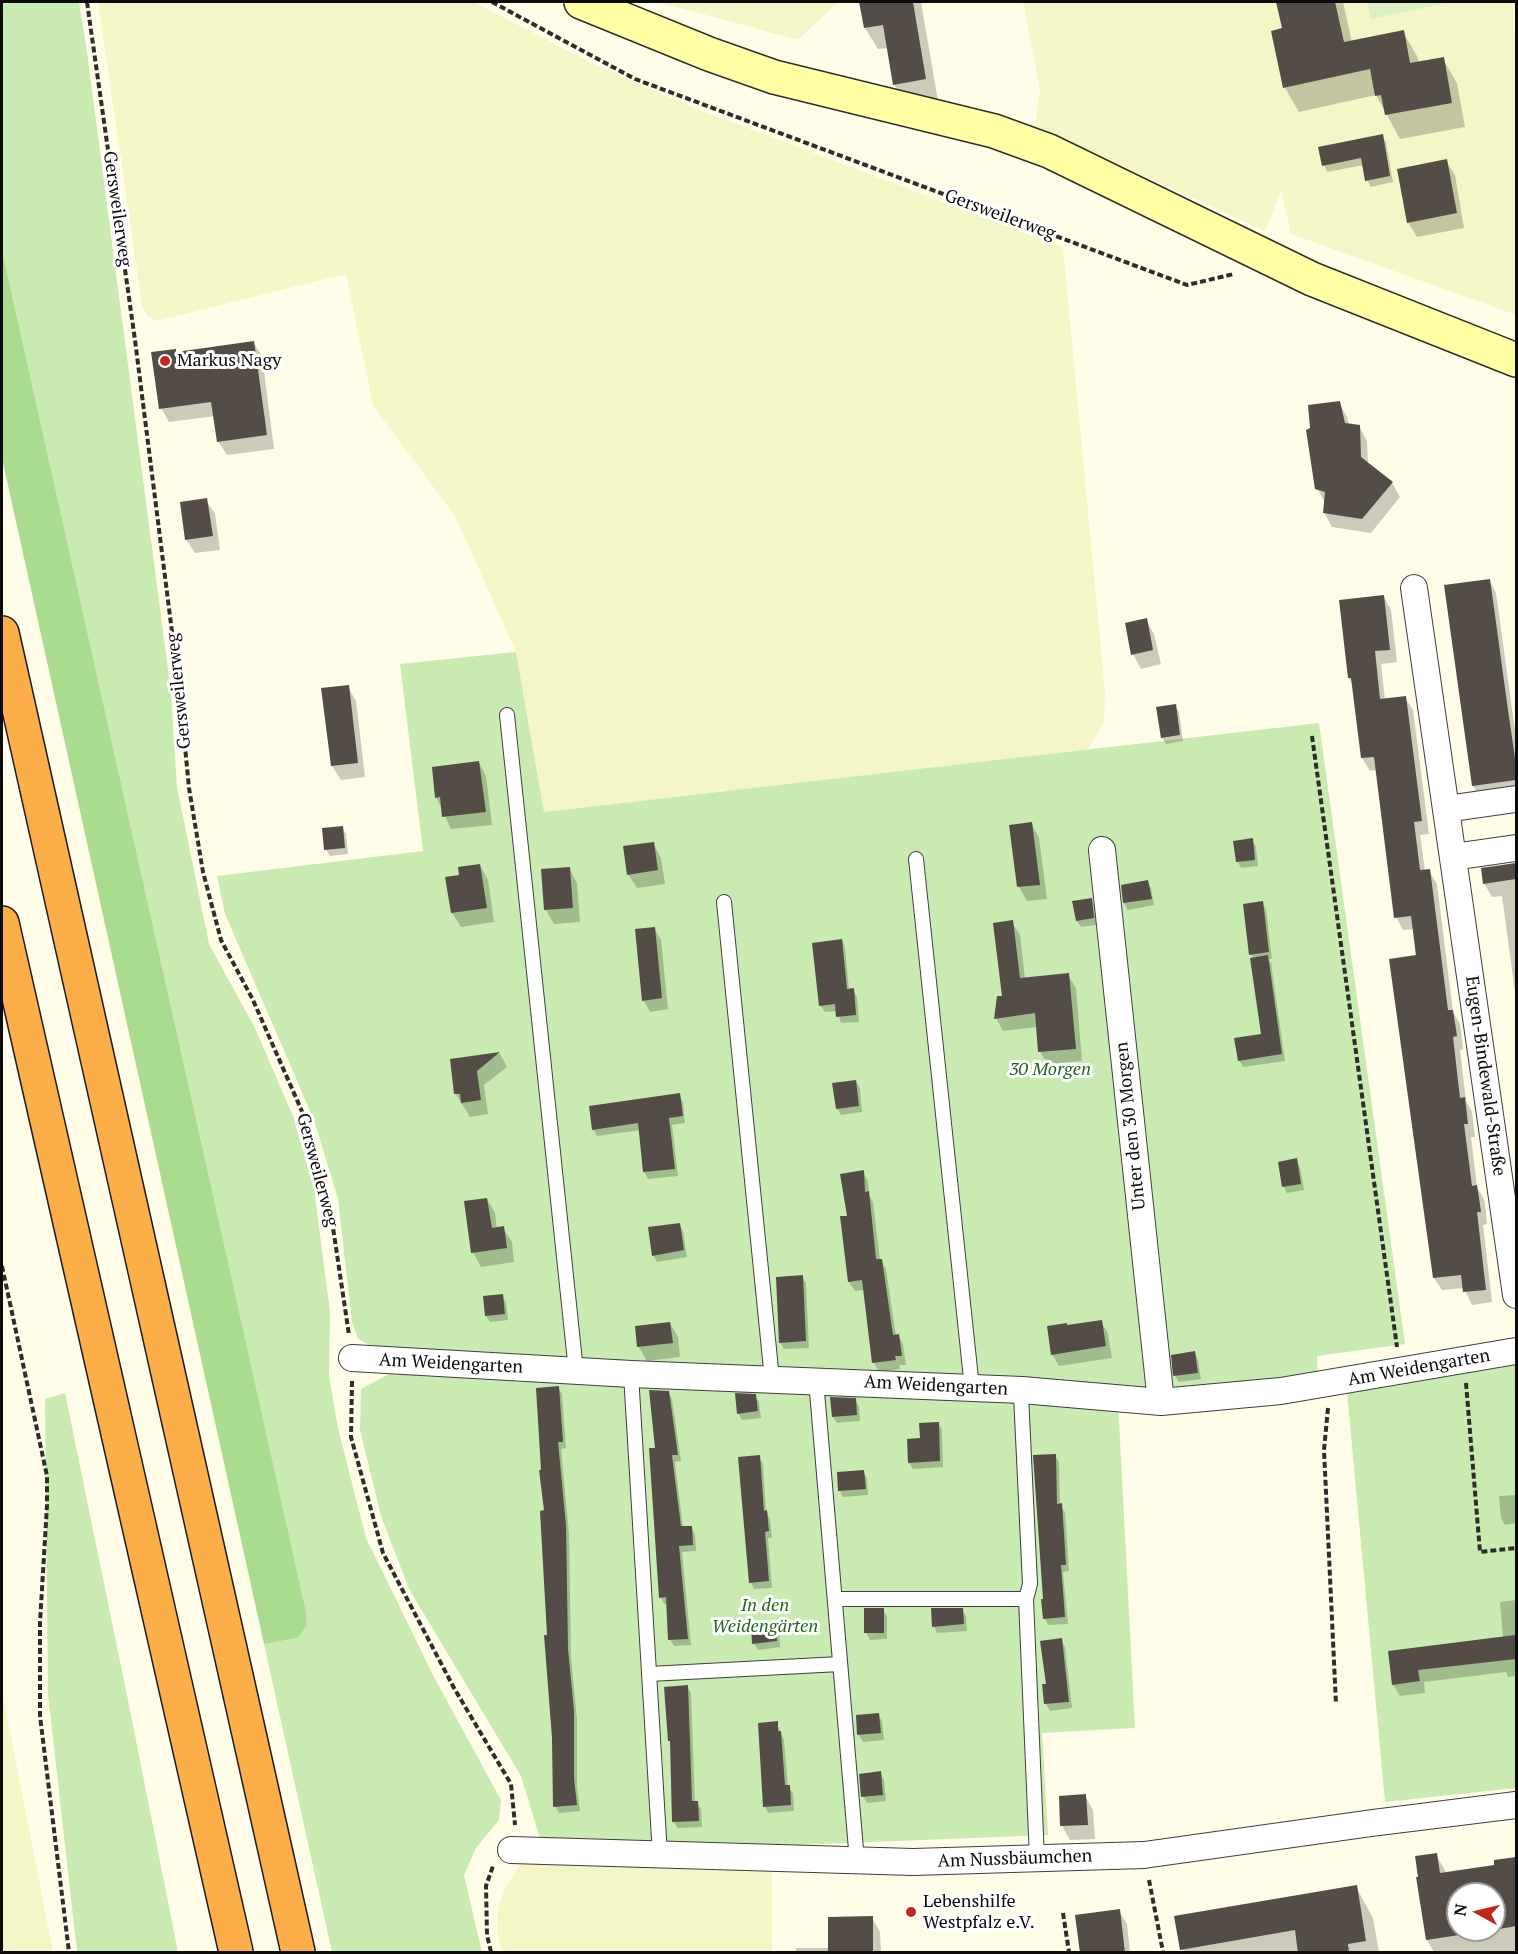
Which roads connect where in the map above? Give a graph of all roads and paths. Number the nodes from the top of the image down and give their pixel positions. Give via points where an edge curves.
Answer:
1 (87, 2) edge
2 (492, 2) edge
3 (581, 2) edge
4 (1273, 261) junction
5 (1516, 360) edge
6 (1414, 588) dead end
7 (2, 633) edge
8 (507, 715) dead end
9 (1312, 736) dead end
10 (1516, 799) edge
11 (1446, 809) junction
12 (1516, 848) edge
13 (1102, 850) dead end
14 (1453, 857) junction
15 (916, 859) dead end
16 (724, 902) dead end
17 (2, 923) edge
18 (2, 1266) edge
19 (1516, 1295) edge
20 (1516, 1351) edge
21 (352, 1358) junction
22 (1465, 1360) junction
23 (576, 1371) junction
24 (1401, 1372) junction
25 (631, 1374) junction
26 (772, 1379) junction
27 (816, 1380) junction
28 (1330, 1383) junction
29 (972, 1388) junction
30 (1022, 1390) junction
31 (1161, 1402) junction
32 (1516, 1548) edge
33 (835, 1599) junction
34 (1026, 1599) junction
35 (840, 1664) junction
36 (649, 1674) junction
37 (1336, 1704) dead end
38 (1516, 1805) edge
39 (511, 1850) junction
40 (660, 1855) junction
41 (1144, 1855) junction
42 (1036, 1859) junction
43 (857, 1861) junction
44 (1063, 1913) dead end
45 (69, 1953) edge
46 (236, 1953) edge
47 (298, 1953) edge
48 (491, 1953) edge
49 (1069, 1953) edge
50 (1162, 1953) edge

1 - 21 path, Gersweilerweg via 203,872 221,940 253,1000 308,1125 331,1214
2 - 4 path, Gersweilerweg via 635,79 1187,285
3 - 4 street via 774,77 994,131 1049,151
4 - 5 street
6 - 11 street, Eugen-Bindewald-Straße
7 - 47 highway
8 - 23 lane
9 - 24 path
10 - 11 street
11 - 14 street, Eugen-Bindewald-Straße
12 - 14 street
13 - 31 street, Unter den 30 Morgen
14 - 19 street, Eugen-Bindewald-Straße
15 - 29 lane
16 - 26 lane
17 - 46 highway
18 - 45 path via 47,1476 40,1716
20 - 22 street, Am Weidengarten
21 - 23 street, Am Weidengarten
21 - 39 path, Gersweilerweg via 351,1437 383,1554 454,1688 511,1784 516,1821
22 - 24 street, Am Weidengarten
22 - 32 path via 1480,1552
23 - 25 street, Am Weidengarten
24 - 28 street, Am Weidengarten
25 - 26 street, Am Weidengarten
25 - 36 lane
26 - 27 street, Am Weidengarten
27 - 29 street, Am Weidengarten
27 - 33 lane
28 - 31 street, Am Weidengarten
28 - 37 path via 1324,1450
29 - 30 street, Am Weidengarten
30 - 31 street, Am Weidengarten
30 - 34 lane via 1030,1584
33 - 34 lane
33 - 35 lane
34 - 42 lane
35 - 36 lane
35 - 43 lane
36 - 40 lane
38 - 41 street, Am Nussbäumchen
39 - 40 street, Am Nussbäumchen
39 - 48 path via 493,1866 486,1886
40 - 43 street, Am Nussbäumchen
41 - 42 street, Am Nussbäumchen
41 - 50 path
42 - 43 street, Am Nussbäumchen
44 - 49 path

